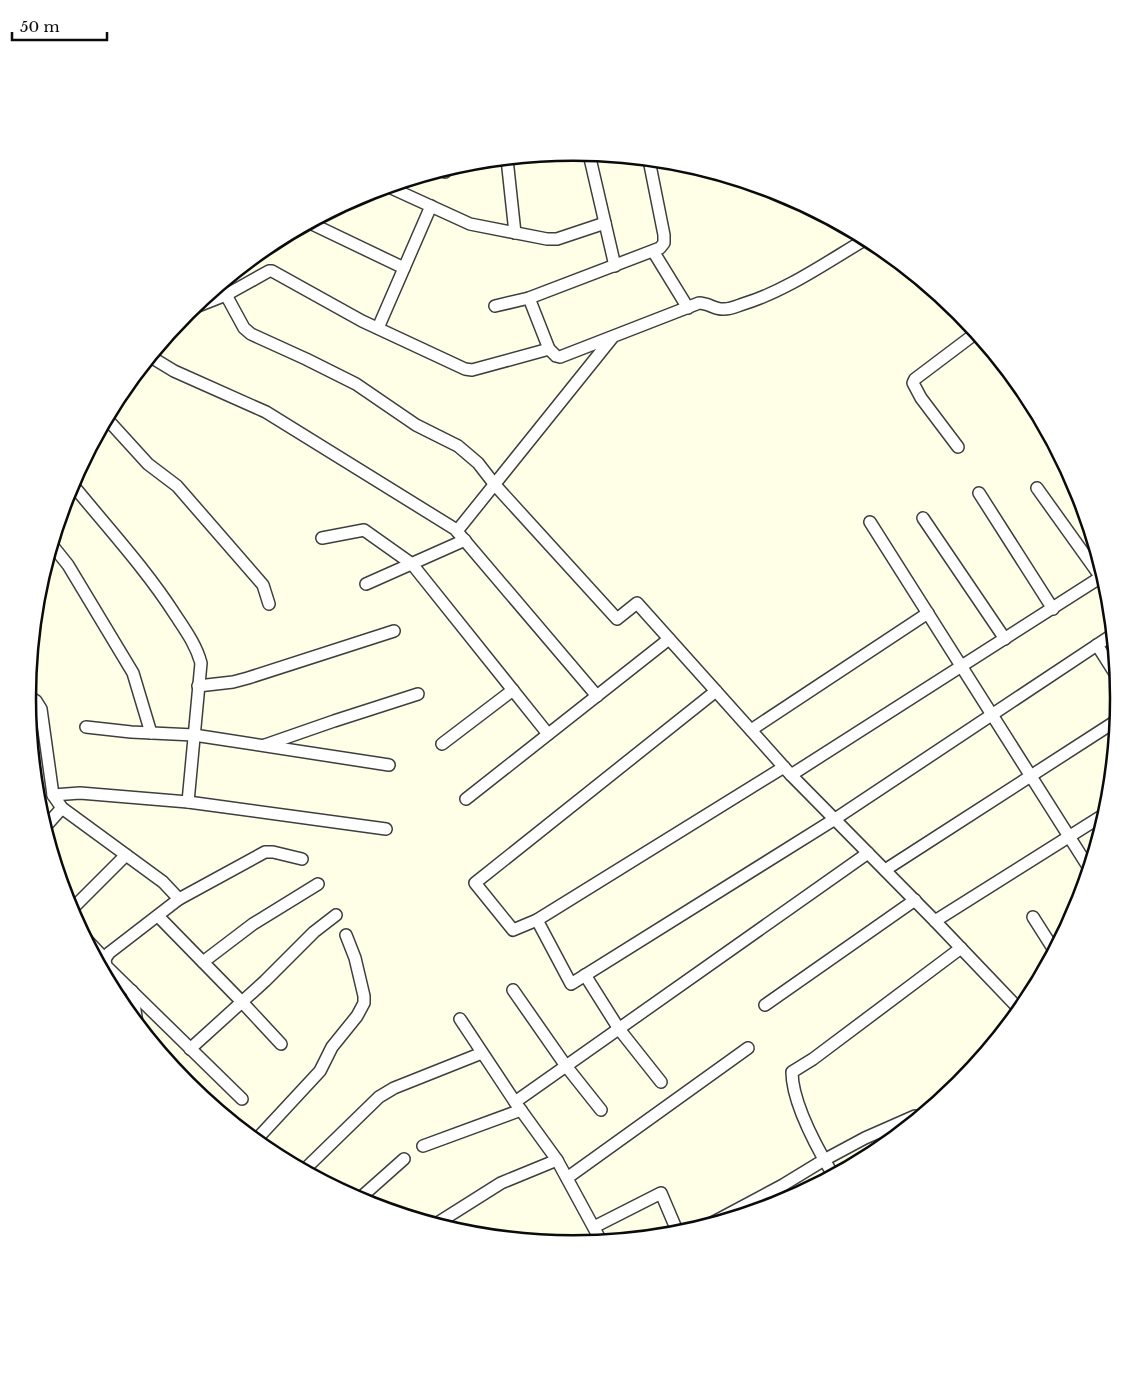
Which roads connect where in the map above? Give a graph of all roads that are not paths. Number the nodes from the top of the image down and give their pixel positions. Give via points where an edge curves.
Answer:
1 (591, 162) edge
2 (508, 165) edge
3 (650, 167) edge
4 (398, 191) edge
5 (431, 206) junction
6 (605, 223) junction
7 (317, 227) edge
8 (515, 233) junction
9 (858, 244) edge
10 (653, 251) junction
11 (614, 266) junction
12 (404, 268) junction
13 (226, 295) junction
14 (529, 298) junction
15 (212, 301) edge
16 (495, 306) dead end
17 (688, 308) junction
18 (378, 328) junction
19 (613, 337) junction
20 (971, 337) edge
21 (549, 350) junction
22 (156, 360) edge
23 (112, 424) edge
24 (958, 447) dead end
25 (495, 485) junction
26 (1036, 488) dead end
27 (78, 491) edge
28 (979, 493) dead end
29 (923, 518) dead end
30 (870, 522) dead end
31 (461, 536) junction
32 (322, 538) dead end
33 (57, 552) edge
34 (412, 564) junction
35 (1093, 566) edge
36 (366, 584) dead end
37 (1097, 584) edge
38 (269, 604) dead end
39 (1053, 609) junction
40 (928, 613) junction
41 (394, 631) dead end
42 (669, 639) junction
43 (1005, 639) junction
44 (1106, 639) edge
45 (1097, 645) junction
46 (1109, 664) edge
47 (962, 666) junction
48 (198, 686) junction
49 (513, 690) junction
50 (716, 691) junction
51 (418, 694) dead end
52 (596, 696) junction
53 (36, 701) edge
54 (992, 715) junction
55 (1109, 725) edge
56 (86, 727) dead end
57 (751, 730) junction
58 (151, 733) junction
59 (548, 734) junction
60 (194, 735) junction
61 (442, 744) dead end
62 (264, 746) junction
63 (389, 765) dead end
64 (787, 771) junction
65 (1030, 776) junction
66 (53, 795) junction
67 (466, 799) dead end
68 (188, 802) junction
69 (62, 808) junction
70 (835, 819) junction
71 (51, 820) edge
72 (1095, 820) edge
73 (386, 829) dead end
74 (1069, 837) junction
75 (868, 853) junction
76 (126, 855) junction
77 (302, 860) dead end
78 (1084, 860) edge
79 (885, 870) junction
80 (318, 884) dead end
81 (180, 899) junction
82 (915, 900) junction
83 (77, 904) edge
84 (336, 915) dead end
85 (158, 916) junction
86 (1033, 917) dead end
87 (536, 920) junction
88 (935, 920) junction
89 (346, 935) dead end
90 (1050, 943) edge
91 (961, 948) junction
92 (105, 959) edge
93 (203, 962) junction
94 (111, 971) edge
95 (585, 975) junction
96 (513, 990) dead end
97 (132, 991) junction
98 (242, 1002) junction
99 (1014, 1004) edge
100 (766, 1005) dead end
101 (134, 1007) edge
102 (460, 1019) dead end
103 (619, 1029) junction
104 (281, 1044) dead end
105 (748, 1048) dead end
106 (190, 1049) junction
107 (482, 1053) junction
108 (566, 1066) junction
109 (660, 1082) dead end
110 (242, 1099) dead end
111 (518, 1106) junction
112 (601, 1110) dead end
113 (903, 1122) edge
114 (261, 1134) edge
115 (423, 1146) dead end
116 (404, 1160) dead end
117 (557, 1160) junction
118 (824, 1160) junction
119 (309, 1165) edge
120 (829, 1169) edge
121 (567, 1178) junction
122 (366, 1193) edge
123 (753, 1204) edge
124 (445, 1219) edge
125 (675, 1225) edge
126 (594, 1227) junction
127 (596, 1234) edge

1 - 6 street
2 - 8 street
3 - 10 street via 664,235 664,243
4 - 5 street
5 - 8 street via 470,224
5 - 12 street
6 - 8 street via 557,239
6 - 11 street
7 - 12 street
9 - 17 street via 759,299 726,309 706,303
10 - 11 street
10 - 17 street
11 - 14 street
12 - 18 street
13 - 15 street
13 - 18 street via 272,271
13 - 25 street via 244,328 251,334 356,384 416,425 458,446 478,463
14 - 16 street
14 - 21 street
17 - 19 street
18 - 21 street via 472,370
19 - 21 street via 560,357
19 - 25 street
20 - 24 street via 913,383
22 - 31 street via 266,412
23 - 38 street via 148,464 177,486 263,585
25 - 31 street
25 - 42 street via 616,619 637,603
26 - 35 street
27 - 48 street via 159,590 192,639 200,663
28 - 39 street
29 - 43 street
30 - 40 street
31 - 34 street
31 - 52 street
32 - 34 street via 364,530
33 - 58 street via 132,673
34 - 36 street
34 - 49 street
37 - 39 street
39 - 43 street
40 - 47 street
40 - 57 street
41 - 48 street via 248,678
42 - 50 street
42 - 52 street
43 - 47 street
44 - 45 street
45 - 46 street
45 - 54 street
47 - 54 street
47 - 64 street
48 - 60 street
49 - 59 street
49 - 61 street
50 - 57 street
50 - 87 street via 475,883 513,930
51 - 62 street
52 - 59 street
53 - 66 street via 41,709
54 - 65 street
54 - 70 street
55 - 65 street
56 - 58 street
57 - 64 street
58 - 60 street
59 - 67 street
60 - 62 street
60 - 68 street
62 - 63 street
64 - 70 street
64 - 87 street
65 - 74 street
65 - 79 street
66 - 68 street
66 - 69 street
68 - 73 street
69 - 71 street
69 - 76 street
70 - 75 street
70 - 95 street
72 - 74 street
74 - 78 street
74 - 88 street
75 - 79 street
75 - 103 street
76 - 81 street via 164,882
76 - 83 street
77 - 81 street via 265,852
79 - 82 street
80 - 93 street via 253,924
81 - 85 street
82 - 88 street
82 - 100 street
84 - 98 street
85 - 92 street
85 - 93 street
86 - 90 street
87 - 95 street via 571,984
88 - 91 street
89 - 114 street via 355,958 364,1003 332,1047 320,1071
91 - 99 street
91 - 118 street via 792,1072 799,1108
93 - 98 street
94 - 97 street
95 - 103 street
96 - 108 street
97 - 101 street
97 - 106 street
98 - 104 street
98 - 106 street
102 - 107 street
103 - 108 street
103 - 109 street
105 - 121 street
106 - 110 street
107 - 111 street
107 - 119 street via 379,1097
108 - 111 street
108 - 112 street
111 - 115 street
111 - 117 street
113 - 118 street
116 - 122 street
117 - 121 street
117 - 124 street via 502,1183
118 - 120 street
118 - 123 street
121 - 126 street
125 - 126 street via 662,1193
126 - 127 street

